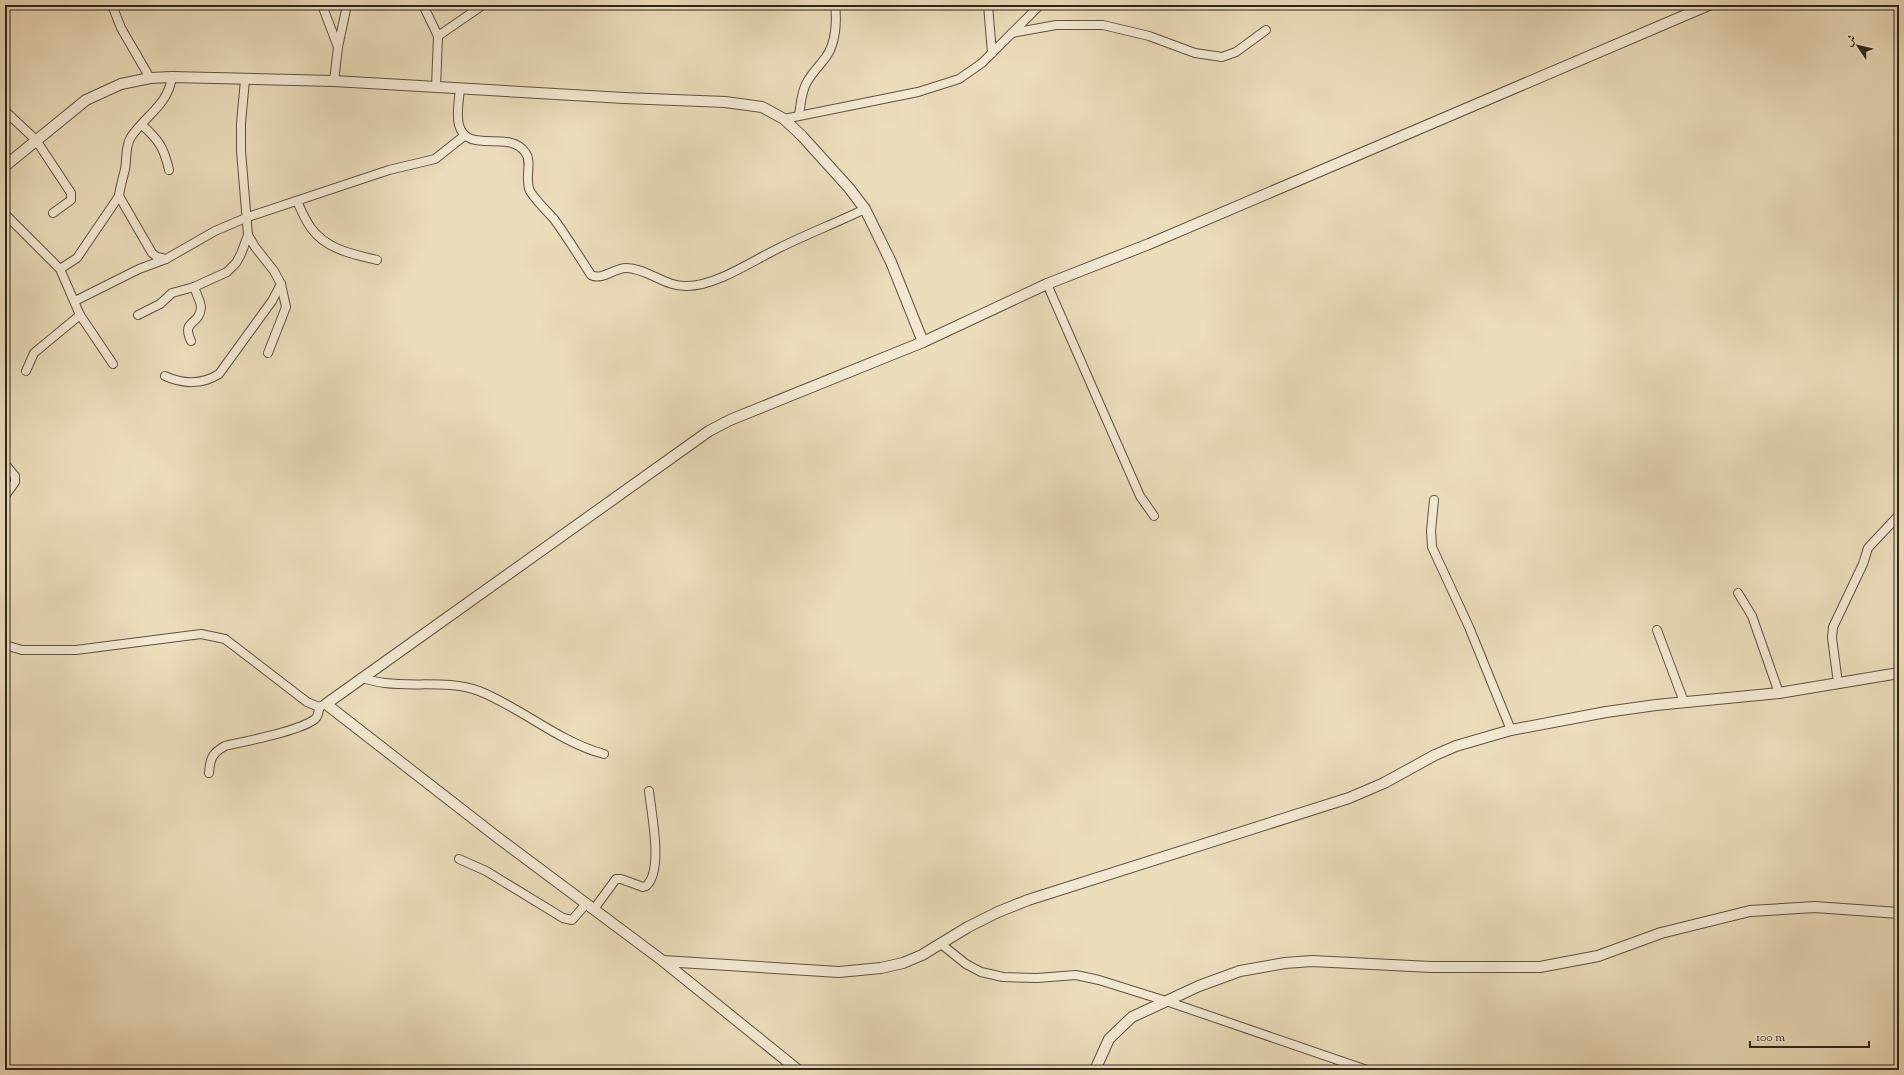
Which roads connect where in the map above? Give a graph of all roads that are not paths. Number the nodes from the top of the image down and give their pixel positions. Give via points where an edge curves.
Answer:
1 (112, 5) edge
2 (322, 5) edge
3 (347, 5) edge
4 (423, 5) edge
5 (483, 5) edge
6 (835, 5) edge
7 (988, 5) edge
8 (1040, 5) edge
9 (1709, 5) edge
10 (1266, 30) dead end
11 (1012, 33) junction
12 (438, 36) junction
13 (338, 47) junction
14 (992, 53) junction
15 (172, 77) junction
16 (150, 78) junction
17 (245, 80) junction
18 (334, 81) junction
19 (436, 87) junction
20 (460, 89) junction
21 (5, 111) edge
22 (799, 115) junction
23 (784, 119) junction
24 (142, 125) junction
25 (464, 136) junction
26 (36, 140) junction
27 (5, 166) edge
28 (169, 170) dead end
29 (119, 196) junction
30 (297, 201) junction
31 (865, 209) junction
32 (53, 213) dead end
33 (5, 214) edge
34 (248, 217) junction
35 (248, 235) junction
36 (166, 259) junction
37 (377, 260) dead end
38 (60, 269) junction
39 (281, 284) junction
40 (1047, 284) junction
41 (194, 287) junction
42 (75, 301) junction
43 (138, 314) dead end
44 (80, 315) junction
45 (191, 341) dead end
46 (923, 342) junction
47 (268, 353) dead end
48 (113, 364) dead end
49 (26, 371) dead end
50 (166, 376) dead end
51 (5, 464) edge
52 (5, 496) edge
53 (1434, 500) dead end
54 (1154, 516) dead end
55 (1899, 516) edge
56 (1738, 593) dead end
57 (1657, 630) dead end
58 (5, 644) edge
59 (1899, 673) edge
60 (361, 678) junction
61 (1838, 684) junction
62 (1779, 693) junction
63 (1684, 702) junction
64 (322, 705) junction
65 (1511, 730) junction
66 (604, 754) dead end
67 (209, 773) dead end
68 (649, 791) dead end
69 (459, 859) dead end
70 (590, 907) junction
71 (1899, 912) edge
72 (941, 944) junction
73 (663, 961) junction
74 (1166, 1001) junction
75 (798, 1070) edge
76 (1095, 1070) edge
77 (1367, 1070) edge

1 - 16 street via 121,28
2 - 13 street
3 - 13 street
4 - 12 street
5 - 12 street
6 - 22 street via 831,47 806,82
7 - 14 street
8 - 11 street
9 - 40 street via 1149,244
10 - 11 street via 1236,52 1222,57 1195,53 1150,36 1103,25 1056,25
11 - 14 street
12 - 19 street
13 - 18 street
14 - 22 street via 966,75 918,92
15 - 16 street
15 - 17 street
15 - 24 street via 166,98
16 - 26 street via 121,84 86,100
17 - 18 street
17 - 34 street via 241,151
18 - 19 street
19 - 20 street
20 - 23 street via 725,102 762,107
20 - 25 street via 459,124
21 - 26 street
22 - 23 street
23 - 31 street via 829,164
24 - 28 street via 160,142 165,151
24 - 29 street via 127,144
25 - 30 street via 435,160 389,170
25 - 31 street via 480,141 506,141 525,151 528,160 529,189 594,277 626,268 675,286 697,286
26 - 27 street
26 - 32 street via 71,193 71,200
29 - 36 street via 152,253 156,257
29 - 38 street via 77,258
30 - 34 street
30 - 37 street via 310,227 329,245 351,254
31 - 46 street via 891,262
33 - 38 street
34 - 35 street
34 - 36 street via 215,231
35 - 39 street
35 - 41 street via 236,263 227,272
36 - 42 street via 139,269
38 - 42 street
39 - 47 street via 286,307
39 - 50 street via 272,301 218,374 213,378 184,383
40 - 46 street
40 - 54 street via 1140,496
41 - 43 street via 172,293 160,304
41 - 45 street via 201,307 199,316 187,328
42 - 44 street
44 - 48 street
44 - 49 street via 34,353
46 - 60 street via 730,420 709,431
51 - 52 street via 15,476 15,482
53 - 65 street via 1432,547
55 - 61 street via 1868,548 1833,627
56 - 62 street via 1752,616
57 - 63 street
58 - 64 street via 22,650 76,650 201,634 213,636 225,639 307,702
59 - 61 street
60 - 64 street
60 - 66 street via 385,683 446,685 474,690 513,708 569,741
61 - 62 street
62 - 63 street
63 - 65 street via 1606,712
64 - 67 street via 315,719 301,726 217,750 211,756
64 - 70 street
65 - 72 street via 1449,749 1384,784 1348,798 1028,900 998,912
68 - 70 street via 655,866 650,881 643,887 616,879
69 - 70 street via 486,871 563,918 572,920
70 - 73 street
71 - 74 street via 1815,906 1750,911 1661,933 1598,956 1540,967 1312,961 1285,963 1240,971
72 - 73 street via 903,963 882,968 839,972
72 - 74 street via 966,964 981,972 1003,978 1076,975
73 - 75 street
74 - 76 street via 1132,1017 1109,1039
74 - 77 street

